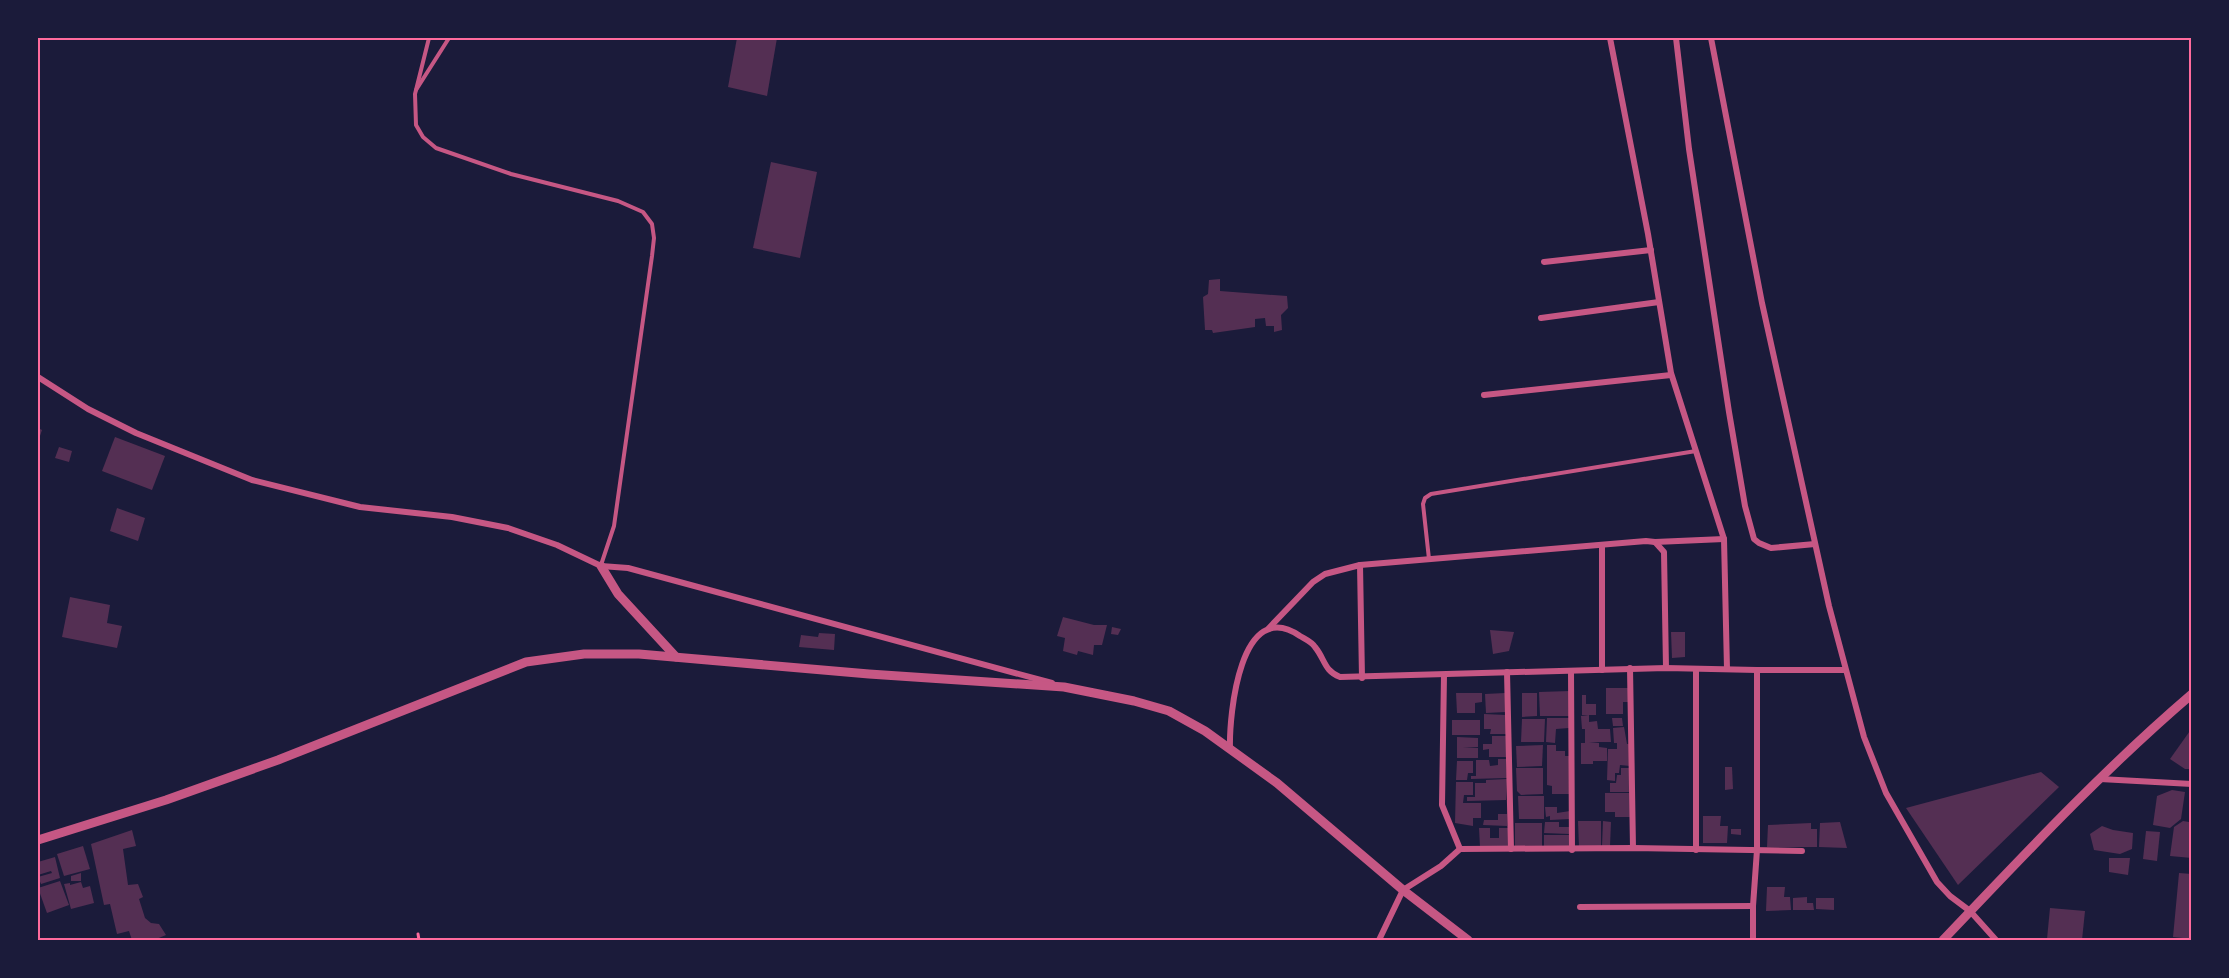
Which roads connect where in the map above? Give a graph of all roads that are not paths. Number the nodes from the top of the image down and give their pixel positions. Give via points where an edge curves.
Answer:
1 (429, 38) edge
2 (449, 38) edge
3 (1610, 38) edge
4 (1676, 38) edge
5 (1712, 38) edge
6 (414, 94) junction
7 (1651, 250) junction
8 (1544, 262) dead end
9 (1659, 302) junction
10 (1541, 318) dead end
11 (1671, 375) junction
12 (38, 377) edge
13 (1484, 395) dead end
14 (1696, 452) junction
15 (1724, 539) junction
16 (1655, 542) junction
17 (1815, 544) junction
18 (1602, 545) junction
19 (1429, 559) junction
20 (1360, 565) junction
21 (601, 566) junction
22 (1268, 628) junction
23 (676, 657) junction
24 (1630, 668) junction
25 (1666, 668) junction
26 (1696, 669) junction
27 (1727, 669) junction
28 (1602, 670) junction
29 (1757, 670) junction
30 (1845, 670) junction
31 (1571, 671) junction
32 (1507, 672) junction
33 (1444, 675) junction
34 (1362, 678) junction
35 (1064, 687) junction
36 (2192, 694) edge
37 (1230, 749) junction
38 (2100, 779) junction
39 (2192, 784) edge
40 (38, 840) edge
41 (1633, 848) junction
42 (1460, 849) junction
43 (1511, 849) junction
44 (1572, 850) junction
45 (1696, 850) junction
46 (1757, 850) junction
47 (1802, 851) dead end
48 (1403, 890) junction
49 (1580, 906) dead end
50 (1753, 906) junction
51 (1970, 912) junction
52 (1379, 940) edge
53 (1468, 940) edge
54 (1753, 940) edge
55 (1943, 940) edge
56 (1996, 940) edge

1 - 6 lane
2 - 6 lane
3 - 7 street
4 - 17 street via 1729,412 1754,539 1771,548
5 - 17 street via 1762,303
6 - 21 lane via 416,125 436,148 511,174 618,201 643,212 652,224 652,256 614,526
7 - 8 street
7 - 9 street
9 - 10 street
9 - 11 street
11 - 13 street
11 - 14 street
12 - 21 street via 136,433 252,480 360,507 452,517 508,528 557,544
14 - 15 street
14 - 19 lane via 1431,494 1423,504
15 - 16 street
15 - 27 street
16 - 18 street
16 - 25 street via 1664,552
17 - 30 street
18 - 19 street
18 - 28 street
19 - 20 street
20 - 22 street via 1325,574 1313,582
20 - 34 street
21 - 23 street via 618,594
21 - 35 street via 628,568
22 - 34 street via 1283,628 1314,645 1331,674
22 - 37 street via 1248,649 1237,679
23 - 35 street
23 - 40 street via 584,654 526,662 278,760
24 - 25 street
24 - 28 street
24 - 41 street
25 - 26 street
26 - 27 street
26 - 45 street
27 - 29 street
28 - 31 street
29 - 30 street
29 - 46 street
30 - 51 street via 1864,737 1886,793 1937,882
31 - 32 street
31 - 44 street
32 - 33 street
32 - 43 street
33 - 34 street
33 - 42 street via 1442,805
35 - 37 street via 1169,711
36 - 38 street
37 - 48 street via 1277,783
38 - 39 street
38 - 51 street
41 - 44 street
41 - 45 street
42 - 43 street
42 - 48 street
43 - 44 street
45 - 46 street
46 - 47 street
46 - 50 street
48 - 52 street
48 - 53 street
49 - 50 street
50 - 54 street
51 - 55 street
51 - 56 street

